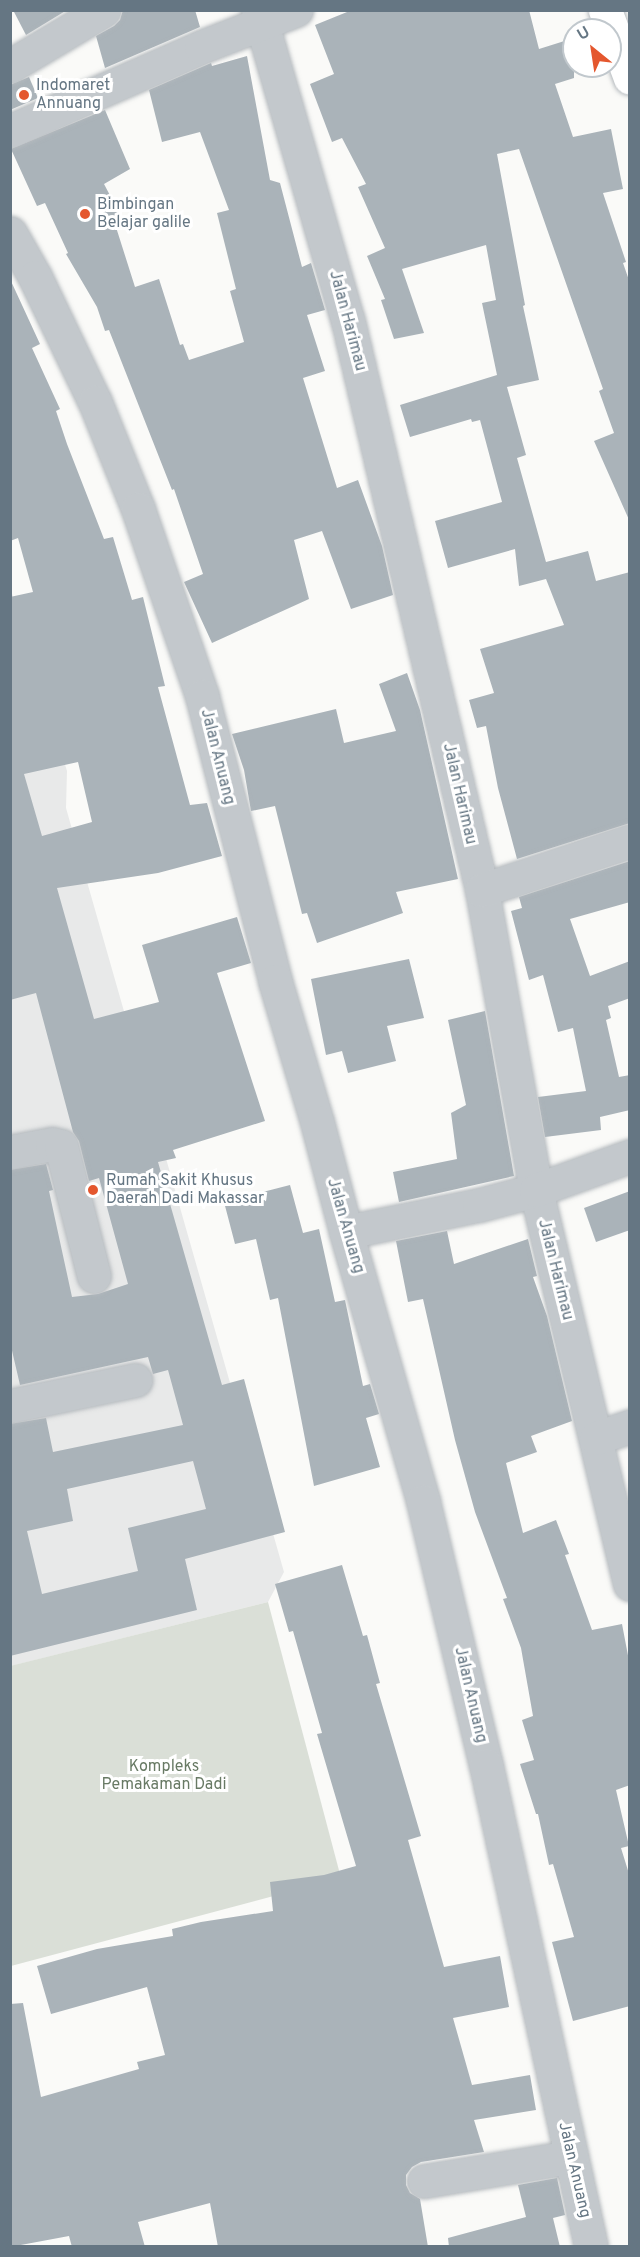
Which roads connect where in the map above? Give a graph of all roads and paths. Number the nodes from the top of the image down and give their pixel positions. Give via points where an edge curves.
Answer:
1 (104, 10) edge
2 (296, 10) edge
3 (605, 10) edge
4 (260, 16) edge
5 (10, 66) edge
6 (630, 78) edge
7 (10, 131) edge
8 (10, 233) edge
9 (630, 841) edge
10 (482, 890) junction
11 (10, 1152) edge
12 (630, 1156) edge
13 (536, 1190) junction
14 (346, 1232) junction
15 (94, 1276) dead end
16 (135, 1380) dead end
17 (10, 1406) edge
18 (630, 1426) edge
19 (596, 1438) junction
20 (630, 1584) edge
21 (571, 2157) junction
22 (424, 2181) dead end
23 (591, 2247) edge

1 - 5 street
2 - 4 street
3 - 6 main road
4 - 7 street
4 - 10 street, Jalan Harimau via 348,321
8 - 14 street, Jalan Anuang via 95,402 138,509 202,696 275,981
9 - 10 street
10 - 13 street, Jalan Harimau
11 - 15 street via 52,1144 61,1146
12 - 13 street
13 - 14 street
13 - 19 street, Jalan Harimau
14 - 21 street, Jalan Anuang via 423,1501 486,1765
16 - 17 street
18 - 19 street
19 - 20 street, Jalan Harimau
21 - 22 street
21 - 23 street, Jalan Anuang

